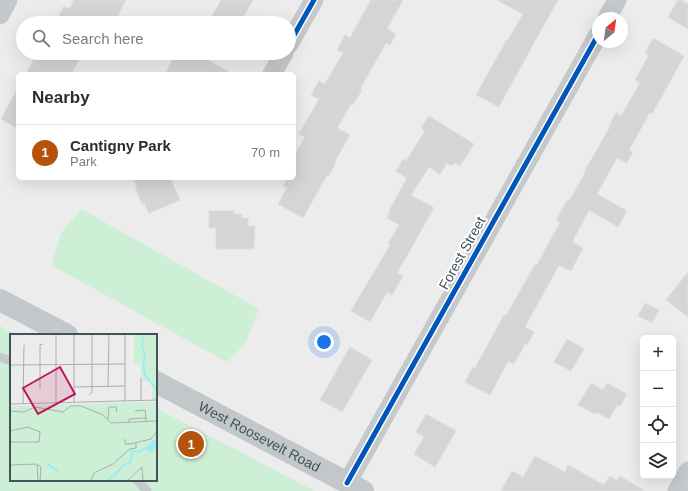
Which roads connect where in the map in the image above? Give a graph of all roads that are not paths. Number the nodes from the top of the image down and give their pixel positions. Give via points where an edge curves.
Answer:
1 (8, 0) edge
2 (314, 0) edge
3 (617, 0) edge
4 (610, 12) edge
5 (0, 15) edge
6 (296, 32) edge
7 (592, 46) edge
8 (280, 60) edge
9 (273, 72) edge
10 (0, 300) edge
11 (65, 334) edge
12 (0, 357) edge
13 (10, 361) edge
14 (157, 383) edge
15 (688, 471) edge
16 (138, 481) edge
17 (355, 487) edge
18 (146, 491) edge
19 (677, 491) edge

1 - 5 street
2 - 6 street
3 - 4 street
7 - 17 street, Forest Street
8 - 9 street
10 - 11 main road
12 - 13 lane
14 - 17 main road, West Roosevelt Road
15 - 19 street
16 - 18 lane

